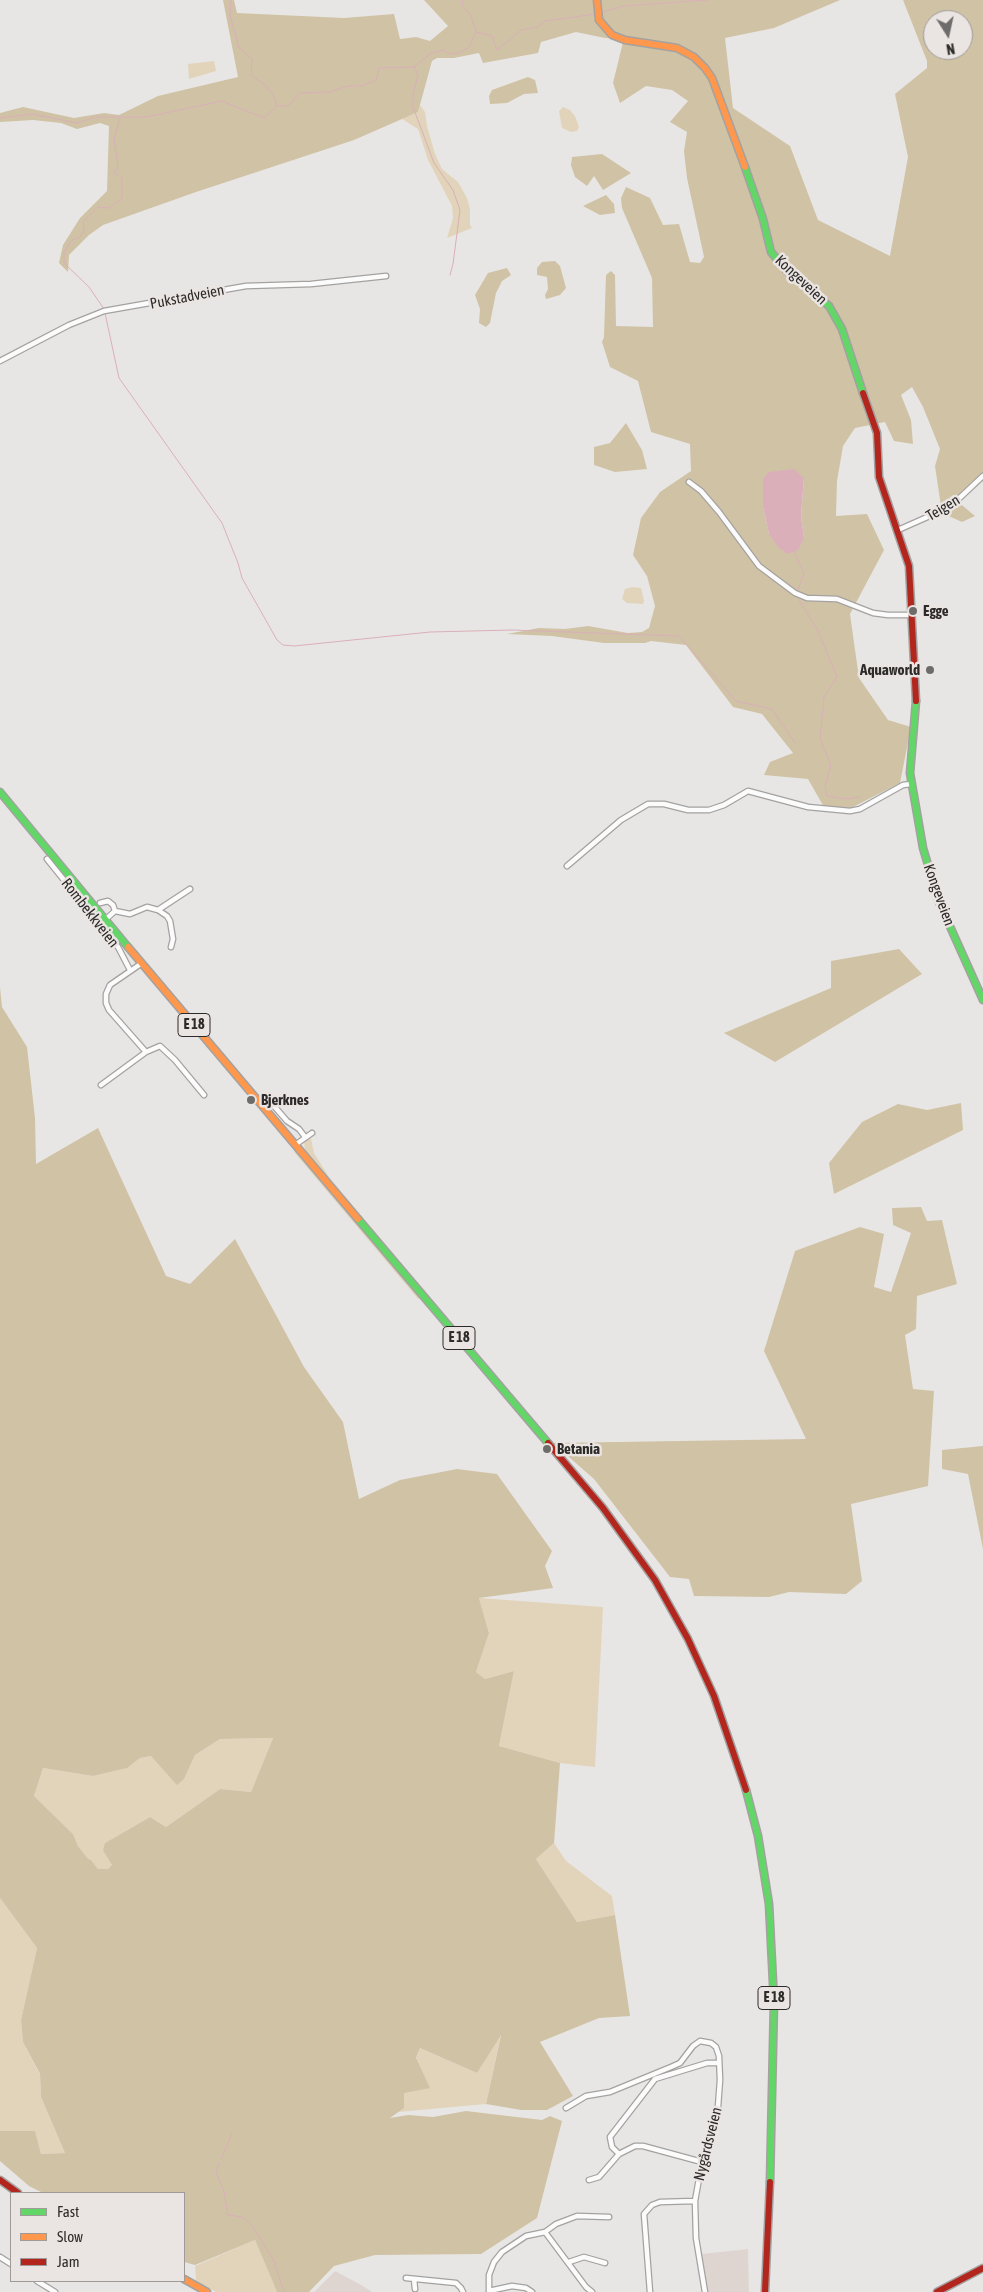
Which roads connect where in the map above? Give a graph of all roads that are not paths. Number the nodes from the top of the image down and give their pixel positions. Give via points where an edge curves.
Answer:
1 (597, 0) edge
2 (386, 276) dead end
3 (0, 361) edge
4 (983, 476) edge
5 (689, 482) dead end
6 (898, 530) junction
7 (911, 615) junction
8 (911, 784) junction
9 (0, 792) edge
10 (47, 859) dead end
11 (567, 866) dead end
12 (190, 889) dead end
13 (100, 903) dead end
14 (158, 910) junction
15 (115, 911) junction
16 (105, 920) junction
17 (171, 947) dead end
18 (142, 963) junction
19 (130, 970) junction
20 (983, 1000) edge
21 (146, 1052) junction
22 (101, 1085) dead end
23 (204, 1095) dead end
24 (265, 1109) junction
25 (312, 1133) dead end
26 (305, 1138) junction
27 (295, 1145) junction
28 (719, 2063) junction
29 (566, 2108) dead end
30 (619, 2154) junction
31 (702, 2162) junction
32 (0, 2180) edge
33 (589, 2180) dead end
34 (17, 2192) edge
35 (695, 2201) junction
36 (609, 2217) dead end
37 (545, 2232) junction
38 (568, 2262) junction
39 (605, 2263) dead end
40 (983, 2268) edge
41 (406, 2278) dead end
42 (414, 2279) junction
43 (185, 2280) edge
44 (39, 2282) edge
45 (415, 2289) dead end
46 (513, 2289) edge
47 (489, 2291) edge
48 (55, 2292) edge
49 (207, 2292) edge
50 (462, 2292) edge
51 (532, 2292) edge
52 (592, 2292) edge
53 (650, 2292) edge
54 (705, 2292) edge
55 (767, 2292) edge
56 (937, 2292) edge

1 - 6 main road, Kongeveien via 598,18 606,31 618,38 661,44 686,52 710,75 763,219 771,252 786,270 829,306 840,323 855,374 874,420 879,478
2 - 3 street, Pukstadveien via 310,284 246,286 106,311 69,325
4 - 6 street, Teigen via 950,507
5 - 7 street via 719,512 759,566 795,593 807,598 837,599 873,613
6 - 7 main road, Kongeveien via 909,566
7 - 8 main road, Kongeveien via 916,700
8 - 11 street via 897,788 860,809 850,810 797,805 748,792 709,810 648,804 622,820
8 - 20 main road, Kongeveien via 934,888
9 - 16 main road, E 18
10 - 19 street, Rombekkveien via 118,947
12 - 14 street
13 - 15 street via 108,901
14 - 15 street via 147,907 130,914
14 - 17 street via 170,921
15 - 16 street
16 - 18 main road, E 18
18 - 19 street
18 - 24 main road, E 18
19 - 21 street via 110,985 106,1002 109,1010
21 - 22 street
21 - 23 street via 157,1046 163,1047
24 - 26 street via 274,1106 287,1121 299,1128
24 - 27 main road, E 18
25 - 26 street
26 - 27 street
27 - 55 main road, E 18 via 616,1525 655,1580 714,1696 746,1786 769,1904 774,2002
28 - 29 street, Nygårdsveien via 716,2047 700,2042 680,2063 610,2092 586,2096
28 - 30 street via 708,2063 655,2079 610,2137 612,2147
28 - 31 street, Nygårdsveien via 717,2120
30 - 31 street via 635,2146 644,2146
30 - 33 street via 599,2177
31 - 35 street, Nygårdsveien
32 - 34 main road
35 - 53 street via 660,2202 644,2214
35 - 54 street, Nygårdsveien via 696,2238
36 - 37 street via 577,2216
37 - 38 street
37 - 47 street via 526,2236 502,2252 491,2268
38 - 39 street via 584,2257
38 - 52 street
40 - 56 main road
41 - 42 street
42 - 45 street
42 - 50 street via 456,2283
43 - 49 main road
44 - 48 street
46 - 47 street
46 - 51 street via 526,2288

